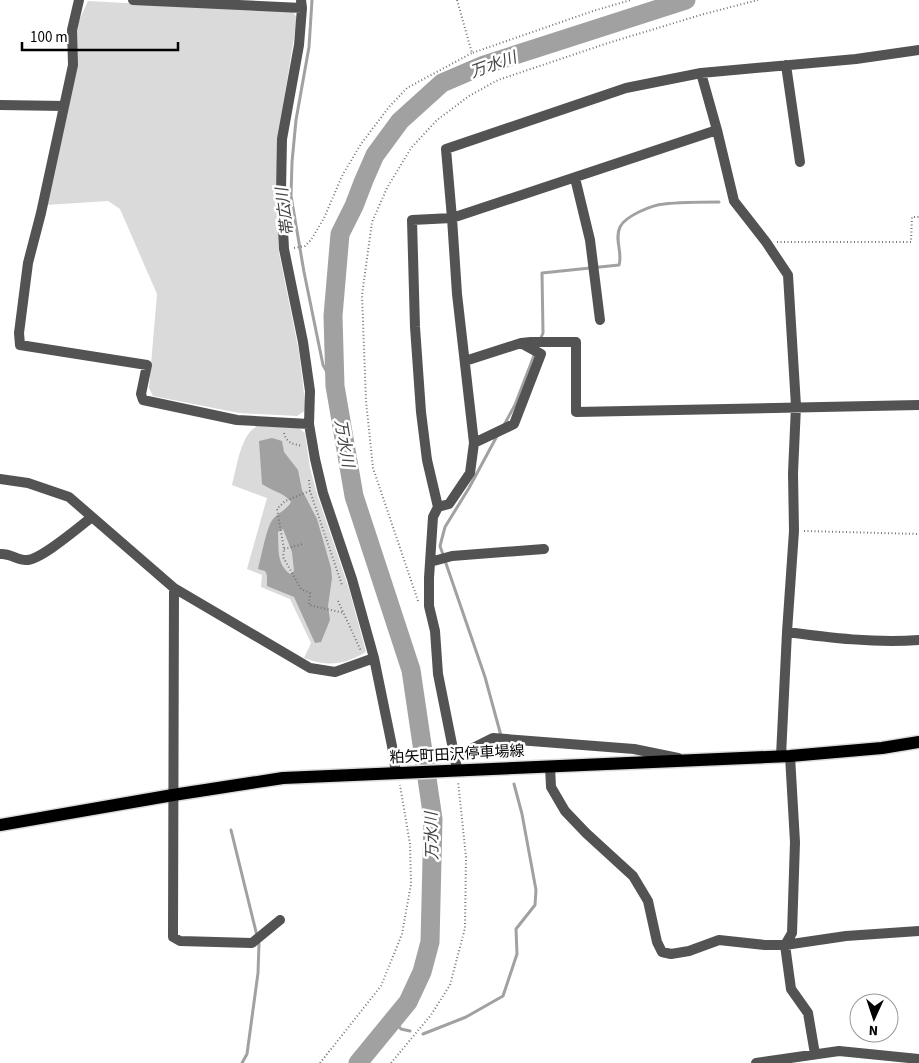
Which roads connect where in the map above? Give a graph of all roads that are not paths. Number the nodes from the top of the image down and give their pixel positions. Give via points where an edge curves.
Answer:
1 (79, 0) edge
2 (132, 0) edge
3 (301, 4) edge
4 (919, 50) edge
5 (786, 65) junction
6 (701, 73) junction
7 (0, 105) edge
8 (64, 106) junction
9 (717, 130) junction
10 (800, 162) dead end
11 (575, 178) junction
12 (452, 218) junction
13 (600, 320) dead end
14 (527, 344) junction
15 (464, 361) junction
16 (919, 405) edge
17 (796, 406) junction
18 (308, 424) junction
19 (474, 443) junction
20 (0, 479) edge
21 (438, 507) junction
22 (92, 517) junction
23 (544, 549) dead end
24 (0, 554) edge
25 (433, 561) junction
26 (174, 588) junction
27 (787, 632) junction
28 (919, 640) edge
29 (374, 658) junction
30 (919, 742) edge
31 (786, 756) junction
32 (688, 760) junction
33 (454, 766) junction
34 (550, 766) junction
35 (399, 773) junction
36 (173, 795) junction
37 (0, 825) edge
38 (280, 920) dead end
39 (919, 932) edge
40 (785, 945) junction
41 (815, 1054) junction
42 (919, 1058) edge
43 (756, 1063) edge

1 - 8 street via 72,30 72,65
2 - 3 street
3 - 18 street via 299,45 282,138 280,191 284,249 310,391
4 - 5 street
5 - 6 street
5 - 10 street
6 - 9 street
6 - 12 street via 626,88 446,149
7 - 8 street
8 - 18 street via 28,263 20,345 147,365 141,394 143,400 237,420
9 - 11 street
9 - 17 street via 734,201 788,276
11 - 12 street
11 - 13 street via 590,240
12 - 15 street
12 - 21 street via 412,220 420,412
14 - 15 street
14 - 17 street via 576,342 576,412
14 - 19 street via 541,354 514,424
15 - 19 street
16 - 17 street
17 - 27 street via 794,531
18 - 29 street via 323,493
19 - 21 street via 470,473 449,504
20 - 22 street via 28,483 69,497
21 - 25 street via 433,517
22 - 24 street via 40,556 26,560 7,553
22 - 26 street
23 - 25 street
25 - 33 street via 430,606
26 - 29 street via 310,668 335,672
26 - 36 street
27 - 28 street via 840,639
27 - 31 street
29 - 35 street
30 - 31 main road, 粕矢町田沢停車場線
31 - 32 main road, 粕矢町田沢停車場線
31 - 40 street via 795,842 792,932
32 - 33 street via 634,749 493,738
32 - 34 main road, 粕矢町田沢停車場線
33 - 34 main road, 粕矢町田沢停車場線
33 - 35 main road, 粕矢町田沢停車場線
34 - 40 street via 551,787 566,811 633,876 648,901 662,952 689,951 719,940
35 - 36 main road, 粕矢町田沢停車場線 via 283,778
36 - 37 main road, 粕矢町田沢停車場線
36 - 38 street via 173,937 180,941 252,943
39 - 40 street via 846,936
40 - 41 street via 792,989 808,1013
41 - 42 street via 839,1051
41 - 43 street

